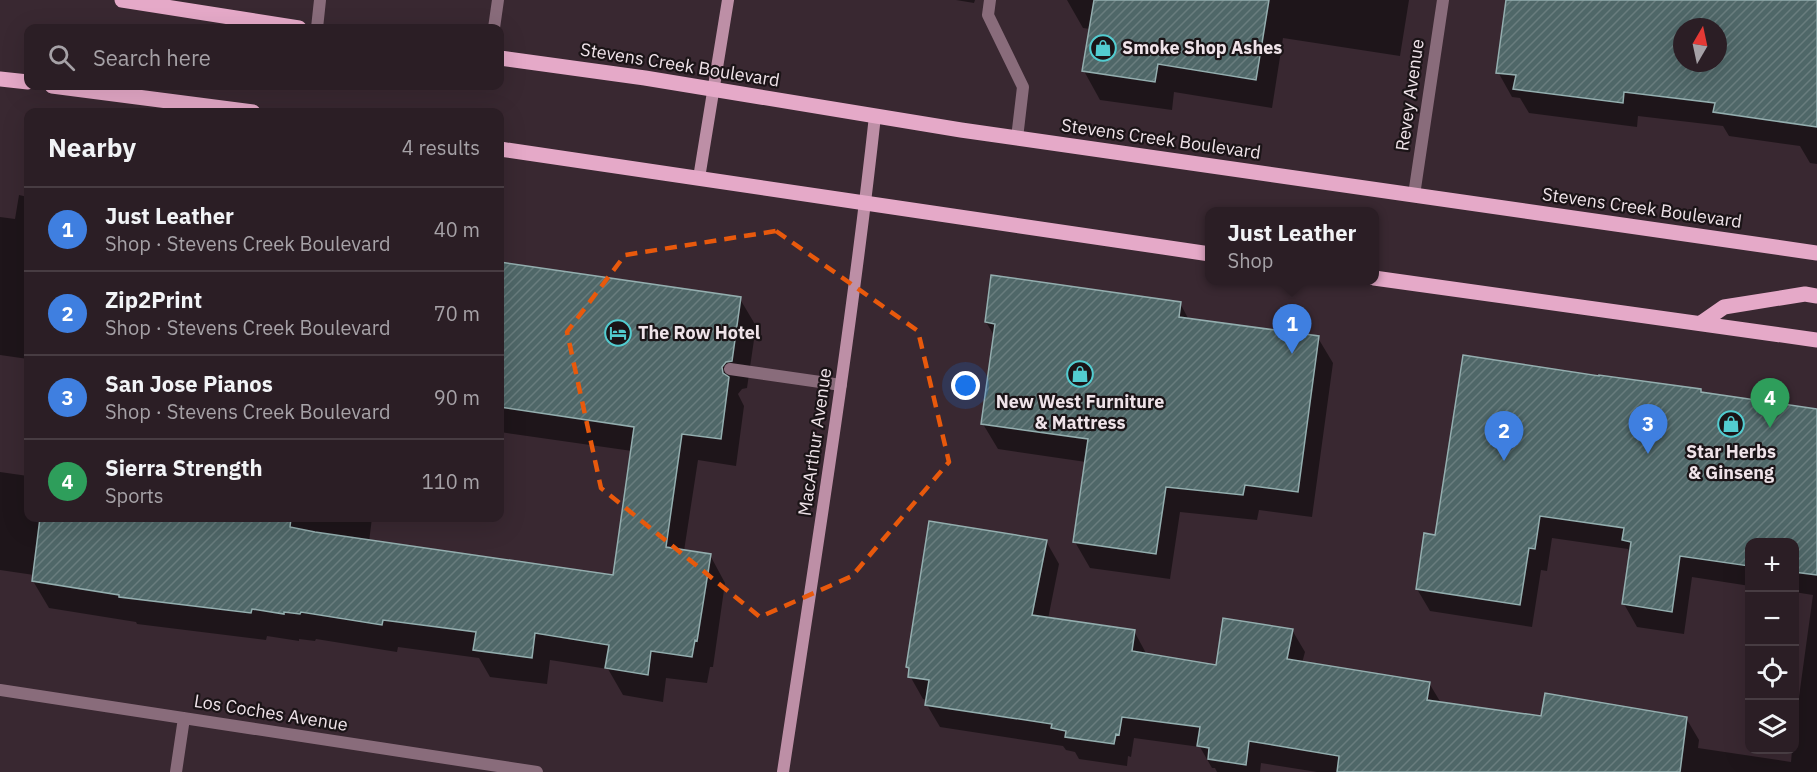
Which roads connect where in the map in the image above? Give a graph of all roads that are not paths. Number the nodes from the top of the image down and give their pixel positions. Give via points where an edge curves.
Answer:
1 (122, 0) edge
2 (320, 0) edge
3 (498, 0) edge
4 (728, 0) edge
5 (990, 0) edge
6 (1443, 0) edge
7 (274, 24) edge
8 (317, 24) edge
9 (495, 24) edge
10 (504, 59) edge
11 (0, 79) edge
12 (24, 82) edge
13 (82, 90) edge
14 (714, 90) junction
15 (222, 108) edge
16 (875, 116) junction
17 (1017, 138) junction
18 (504, 149) edge
19 (699, 178) junction
20 (1414, 195) junction
21 (865, 205) junction
22 (1817, 253) edge
23 (1205, 254) edge
24 (1379, 279) edge
25 (1817, 296) edge
26 (1701, 323) junction
27 (1817, 340) edge
28 (730, 369) dead end
29 (841, 385) junction
30 (0, 690) edge
31 (184, 718) junction
32 (176, 772) edge
33 (537, 772) edge
34 (783, 772) edge

1 - 7 main road
2 - 8 street
3 - 9 street
4 - 14 street
5 - 17 street via 988,15 1023,87
6 - 20 street, Revey Avenue
10 - 14 main road, Stevens Creek Boulevard
11 - 12 main road
13 - 15 main road
14 - 16 main road, Stevens Creek Boulevard
14 - 19 street
16 - 17 main road, Stevens Creek Boulevard
16 - 21 street, MacArthur Avenue
17 - 20 main road, Stevens Creek Boulevard
18 - 19 main road
19 - 21 main road
20 - 22 main road, Stevens Creek Boulevard
21 - 23 main road
21 - 29 street, MacArthur Avenue
24 - 26 main road
25 - 26 main road via 1804,294 1724,307
26 - 27 main road
28 - 29 street
29 - 34 street, MacArthur Avenue
30 - 31 street, Los Coches Avenue
31 - 32 street
31 - 33 street, Los Coches Avenue

